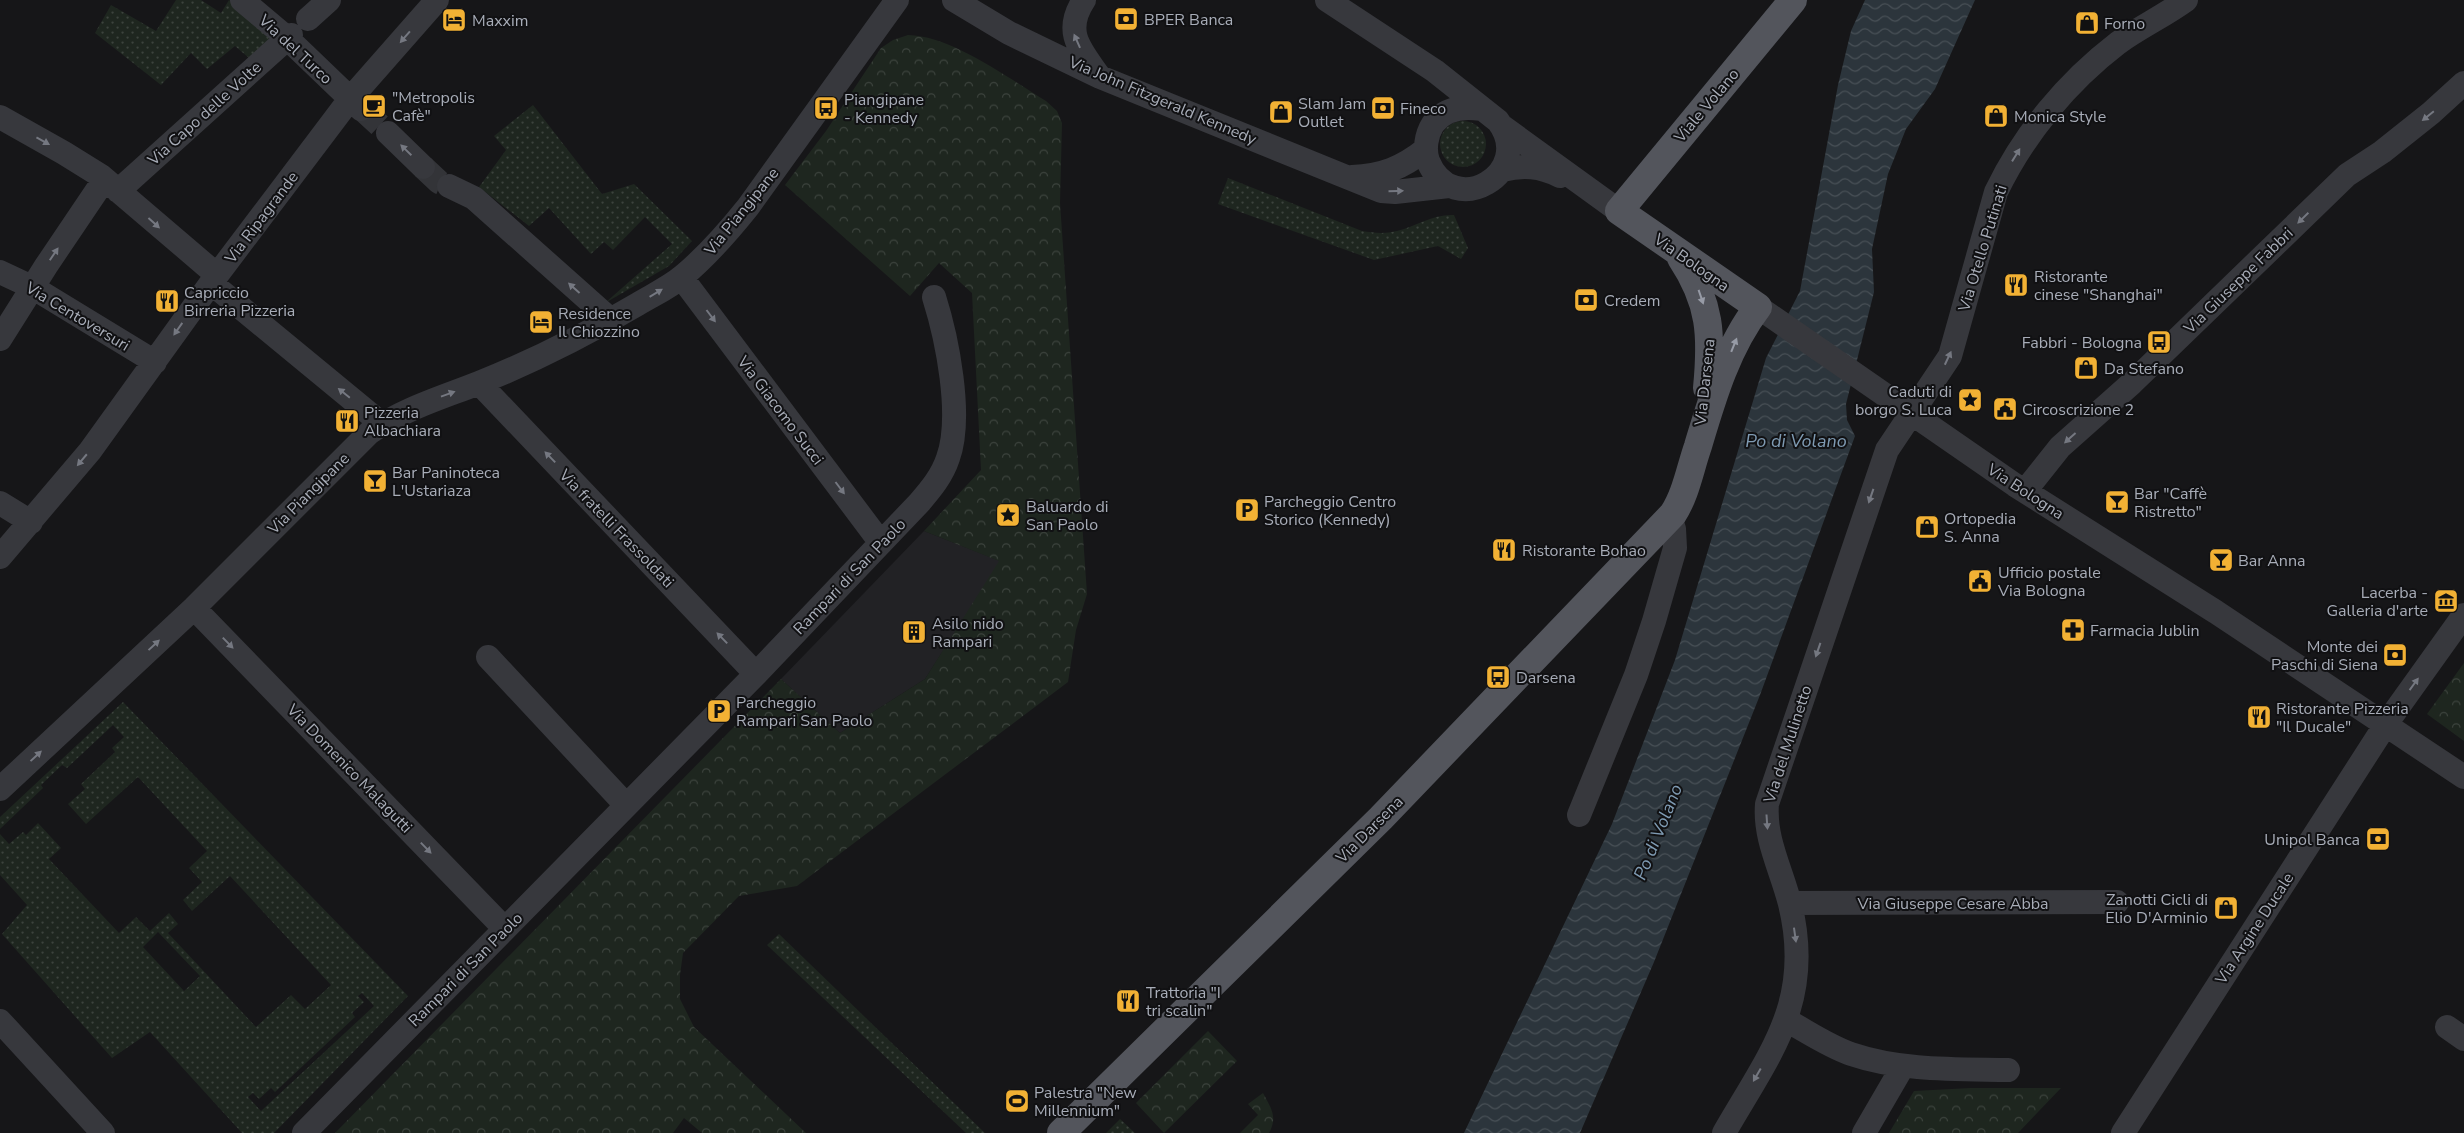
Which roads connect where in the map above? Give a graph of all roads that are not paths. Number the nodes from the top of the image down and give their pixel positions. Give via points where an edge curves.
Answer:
1 (242, 0) edge
2 (328, 0) edge
3 (437, 0) edge
4 (897, 0) edge
5 (954, 0) edge
6 (1084, 0) edge
7 (1327, 0) edge
8 (1793, 0) edge
9 (2186, 0) edge
10 (308, 19) dead end
11 (289, 36) junction
12 (1423, 64) junction
13 (1100, 77) junction
14 (2464, 83) edge
15 (356, 104) junction
16 (1481, 109) junction
17 (0, 117) edge
18 (1439, 118) junction
19 (1503, 127) junction
20 (388, 133) tunnel mouth
21 (1426, 149) junction
22 (423, 167) tunnel mouth
23 (1502, 170) junction
24 (1351, 177) junction
25 (111, 185) junction
26 (449, 186) tunnel mouth
27 (1450, 186) junction
28 (1595, 193) junction
29 (1619, 211) junction
30 (1679, 254) junction
31 (0, 272) edge
32 (682, 278) junction
33 (214, 279) junction
34 (32, 287) junction
35 (934, 297) dead end
36 (1758, 307) junction
37 (611, 320) junction
38 (0, 339) edge
39 (155, 362) junction
40 (479, 383) junction
41 (1912, 413) junction
42 (382, 424) junction
43 (1694, 457) junction
44 (2025, 491) junction
45 (0, 503) edge
46 (1670, 517) junction
47 (31, 522) junction
48 (881, 542) junction
49 (0, 557) edge
50 (194, 608) junction
51 (2464, 615) edge
52 (488, 657) dead end
53 (756, 674) junction
54 (2386, 724) junction
55 (2464, 777) edge
56 (0, 789) edge
57 (626, 805) junction
58 (1579, 815) dead end
59 (2116, 902) dead end
60 (1790, 903) junction
61 (505, 929) junction
62 (1786, 1020) junction
63 (0, 1021) edge
64 (1903, 1066) junction
65 (2008, 1070) dead end
66 (103, 1133) edge
67 (304, 1133) edge
68 (1061, 1133) edge
69 (1724, 1133) edge
70 (1864, 1133) edge
71 (2123, 1133) edge

1 - 11 street, Via del Turco
2 - 10 street
3 -> 15 street, Via Ripagrande
4 - 32 street, Via Piangipane via 748,207 725,236
5 - 13 street, Via John Fitzgerald Kennedy via 1010,33
13 -> 6 street via 1073,33 1074,22
7 - 12 street, Via Bologna
8 - 29 main road, Viale Volano
41 -> 9 street, Via Otello Putinati via 1950,356 1996,192 2026,139 2090,67 2139,28
11 - 15 street, Via del Turco
11 - 25 street, Via Capo delle Volte
12 - 16 street, Via Bologna
12 - 18 street, Via Bologna via 1442,96 1443,108
13 - 24 street, Via John Fitzgerald Kennedy
14 -> 44 street, Via Giuseppe Fabbri via 2426,118 2347,176 2132,383 2060,447
15 - 33 street, Via Ripagrande
16 - 18 street via 1464,106
16 - 19 street, Via Bologna
17 -> 25 street via 64,153
18 - 21 street, Via Bologna via 1428,133
19 - 23 street via 1508,146
19 - 28 street, Via Bologna
22 -> 20 street
21 - 24 street, Via John Fitzgerald Kennedy via 1392,172
21 - 27 street via 1433,171 1440,181
23 - 27 street via 1491,182 1478,188
23 - 28 street, Via Bologna via 1520,166 1537,168
24 -> 27 street, Via John Fitzgerald Kennedy via 1381,191
25 -> 33 street
34 -> 25 street, Via Capo delle Volte
37 -> 26 street via 474,198
28 - 29 street, Via Bologna
29 - 30 main road, Via Bologna
30 - 36 main road, Via Bologna
30 -> 43 main road, Via Darsena via 1697,285 1710,326 1707,388
31 - 34 street, Via Centoversuri
37 -> 32 street, Via Piangipane
32 -> 48 street, Via Giacomo Succi
33 -> 39 street, Via Ripagrande
42 -> 33 street
34 - 38 street, Via Capo delle Volte
34 - 39 street, Via Centoversuri
35 - 48 street, Rampari di San Paolo via 947,344 952,442 938,479
36 - 41 street, Via Bologna
43 -> 36 main road, Via Darsena via 1737,338
37 - 40 street, Via Piangipane via 543,356
39 -> 47 street, Via Ripagrande via 90,451
42 -> 40 street, Via Piangipane via 423,403
53 -> 40 street, Via fratelli Frassoldati
41 - 44 street, Via Bologna
41 -> 60 street, Via del Mulinetto via 1887,450 1769,794 1766,813 1768,833
42 - 50 street, Via Piangipane via 332,468
43 - 46 main road, Via Darsena via 1682,497
44 - 54 street, Via Bologna
45 - 47 street
46 - 58 street via 1675,548 1654,621 1626,701
46 - 68 main road, Via Darsena via 1388,811
47 - 49 street, Via Ripagrande
48 - 53 street, Rampari di San Paolo
56 -> 50 street, Via Piangipane
50 -> 61 street, Via Domenico Malagutti
54 -> 51 street, Via Argine Ducale
52 - 57 street
53 - 57 street, Rampari di San Paolo
54 - 55 street, Via Bologna
54 - 71 street, Via Argine Ducale
57 - 61 street, Rampari di San Paolo
59 - 60 street, Via Giuseppe Cesare Abba
60 -> 62 street, Via del Mulinetto via 1798,962 1795,992
61 - 67 street, Rampari di San Paolo
62 - 64 street via 1850,1054
62 -> 69 street, Via del Mulinetto
63 - 66 street
64 - 65 street
64 - 70 street

